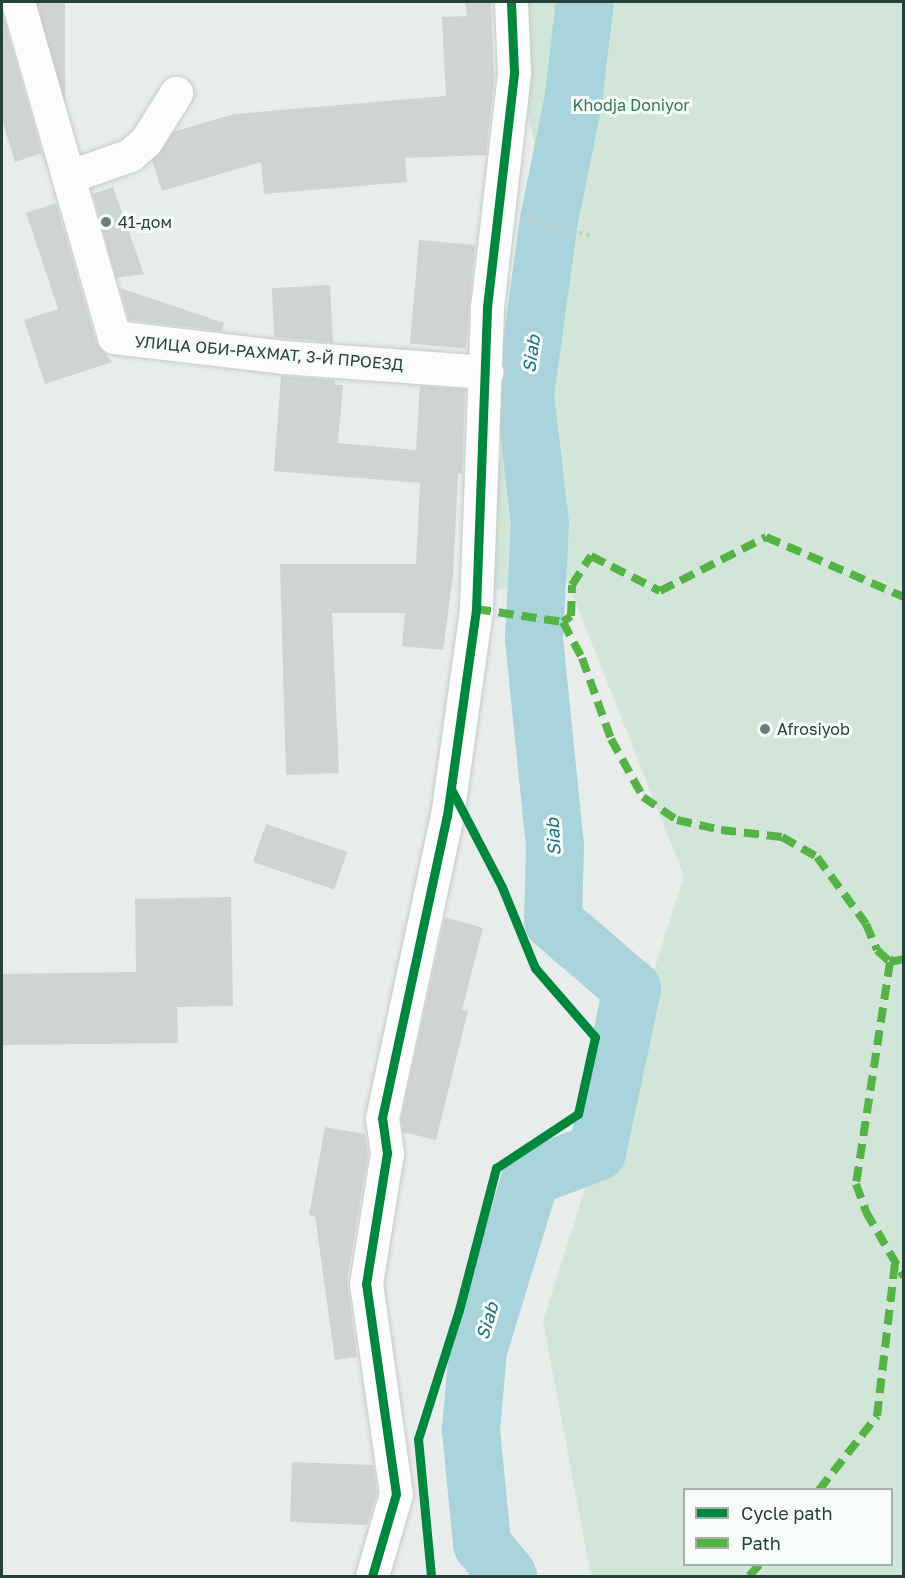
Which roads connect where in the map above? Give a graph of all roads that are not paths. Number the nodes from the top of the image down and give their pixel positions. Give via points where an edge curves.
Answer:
1 (18, 2) edge
2 (511, 2) edge
3 (176, 93) dead end
4 (68, 177) junction
5 (486, 372) junction
6 (372, 1576) edge

1 - 4 street, УЛИЦА ОБИ-РАХМАТ, 3-Й ПРОЕЗД
2 - 5 street via 514,72 487,306
3 - 4 street via 146,141 130,155
4 - 5 street, УЛИЦА ОБИ-РАХМАТ, 3-Й ПРОЕЗД via 114,338 283,357
5 - 6 street via 476,609 451,789 382,1118 387,1152 366,1284 396,1494

